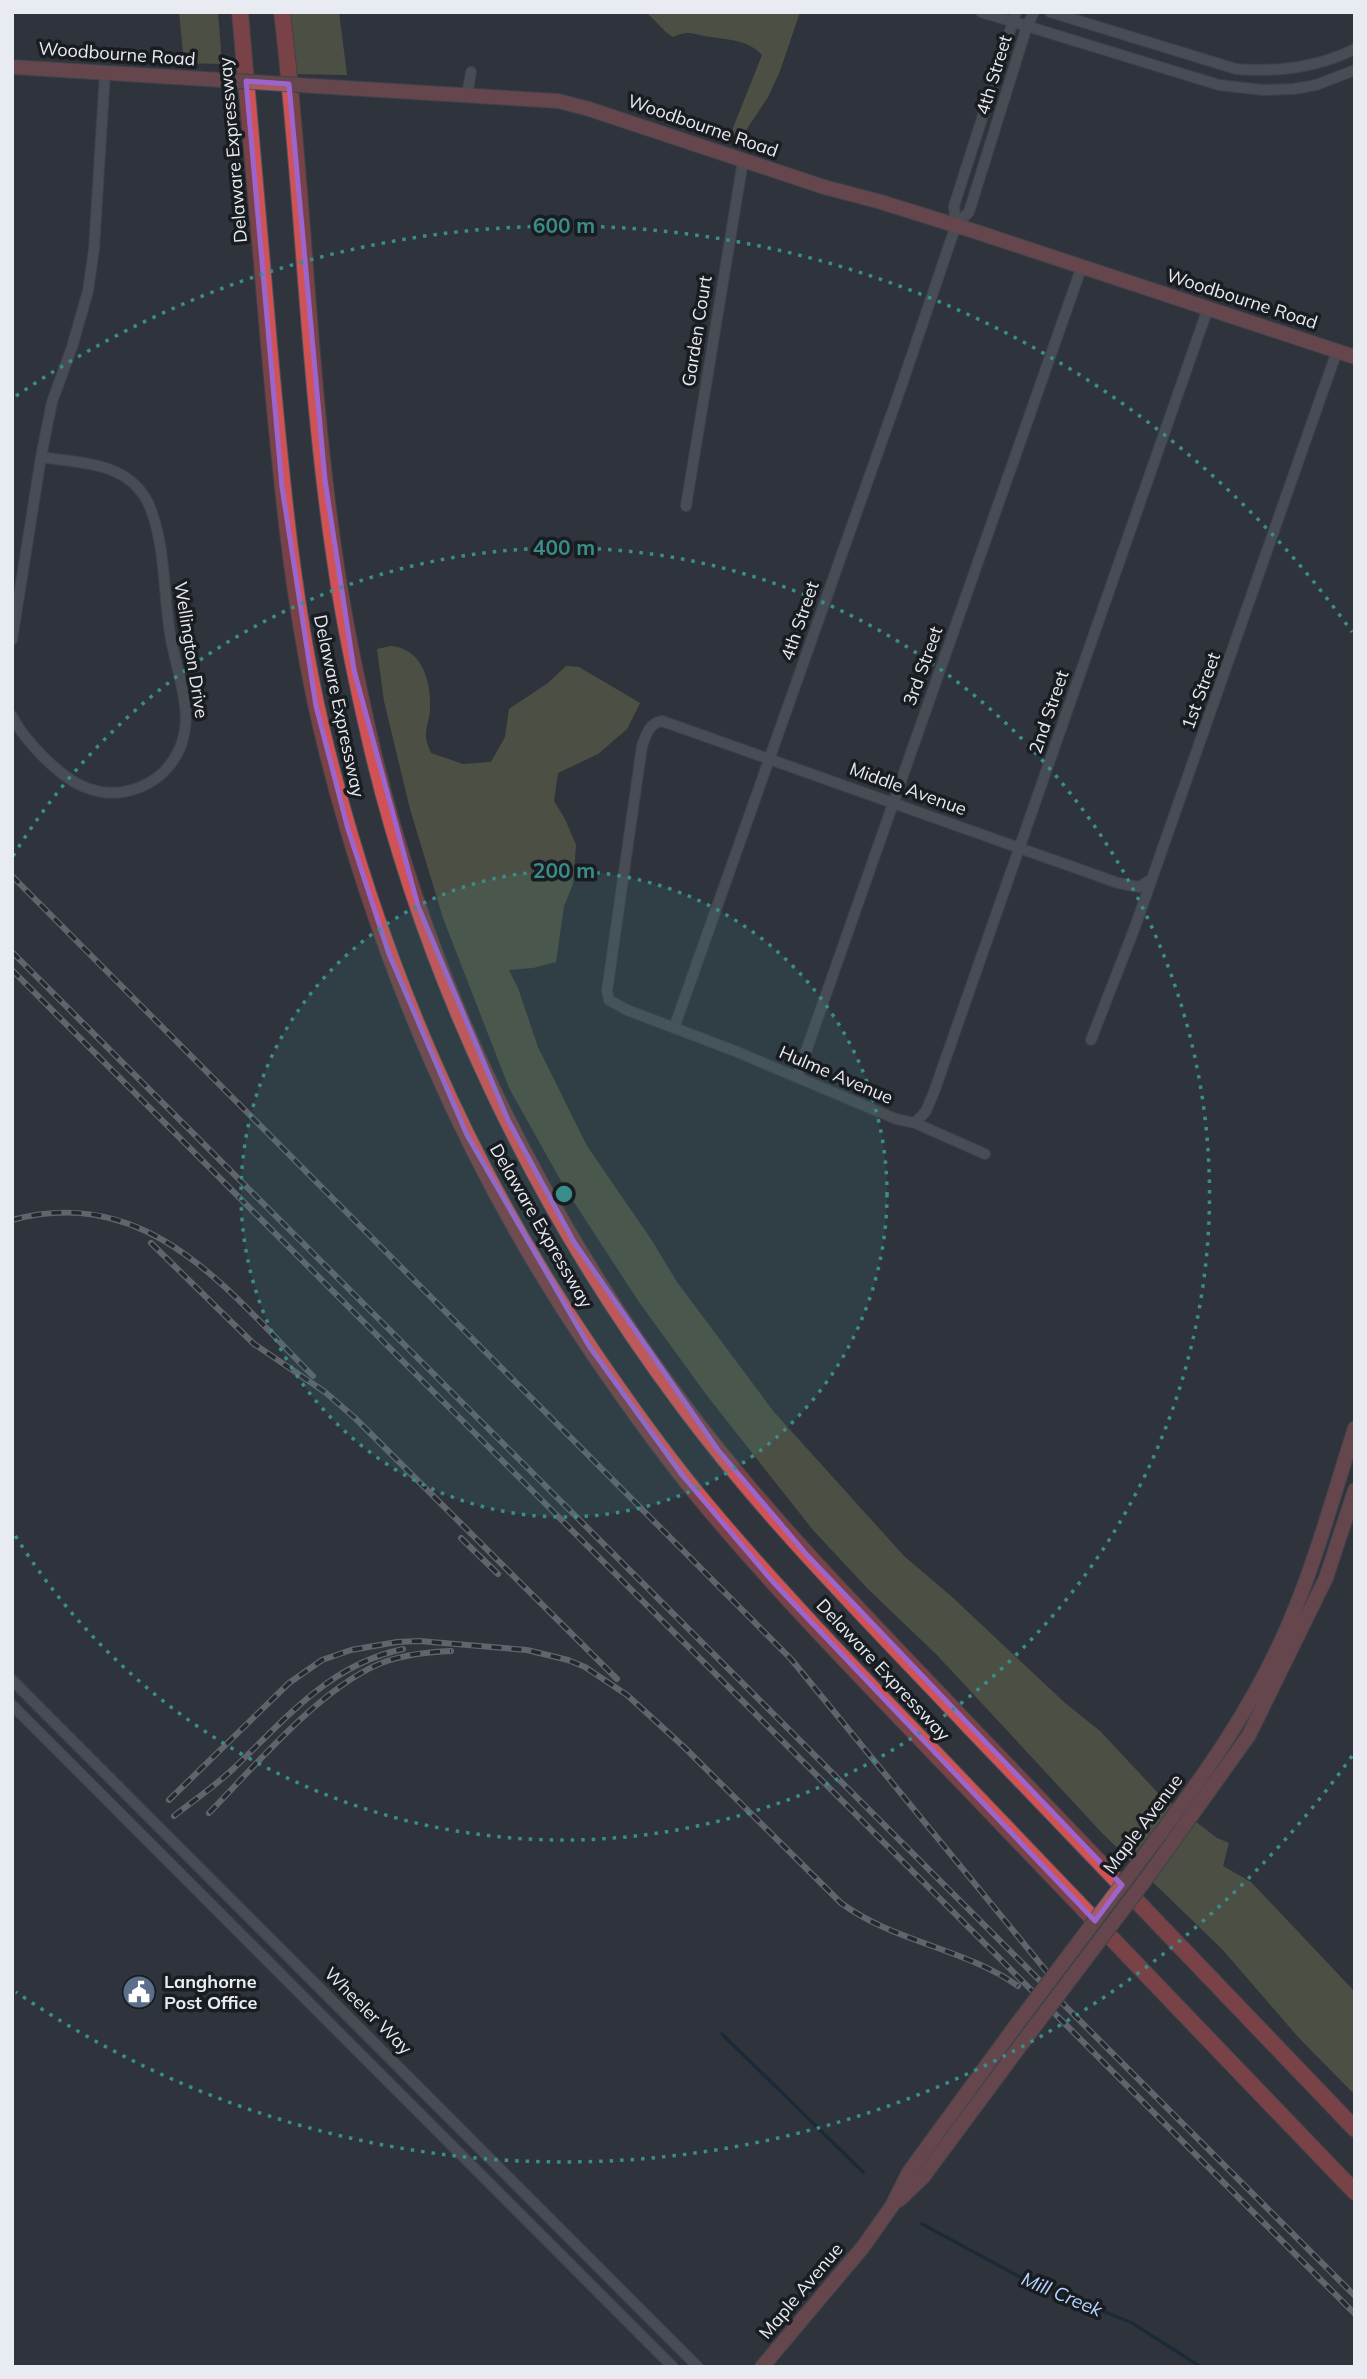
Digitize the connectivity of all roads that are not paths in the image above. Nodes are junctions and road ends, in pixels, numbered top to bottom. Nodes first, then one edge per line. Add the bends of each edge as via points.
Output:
1 (240, 12) edge
2 (282, 12) edge
3 (981, 12) edge
4 (1034, 12) edge
5 (1050, 12) edge
6 (1014, 17) edge
7 (1027, 26) junction
8 (1355, 49) edge
9 (12, 67) edge
10 (1355, 70) edge
11 (471, 72) dead end
12 (105, 73) junction
13 (467, 95) junction
14 (743, 161) junction
15 (956, 225) junction
16 (1082, 267) junction
17 (1208, 308) junction
18 (1337, 351) junction
19 (1355, 357) edge
20 (41, 457) junction
21 (686, 506) dead end
22 (12, 640) edge
23 (12, 716) edge
24 (654, 724) joint
25 (770, 758) junction
26 (893, 802) junction
27 (1019, 847) junction
28 (1150, 880) junction
29 (674, 1028) junction
30 (1091, 1040) dead end
31 (797, 1077) junction
32 (915, 1122) junction
33 (985, 1154) dead end
34 (1355, 1428) edge
35 (1355, 1490) edge
36 (12, 1680) edge
37 (12, 1705) edge
38 (1355, 2129) edge
39 (1355, 2192) edge
40 (892, 2206) junction
41 (673, 2367) edge
42 (698, 2367) edge
43 (762, 2367) edge

1 - 39 highway, Delaware Expressway via 282,487 316,706 348,829 385,941 467,1135 530,1252 589,1346 706,1504 773,1583
2 - 38 highway, Delaware Expressway via 325,480 354,670 391,822 418,906 464,1023 526,1155 574,1242 650,1359 762,1504
3 - 6 street
4 - 7 street, 4th Street
5 - 8 street via 1236,69 1300,68
6 - 7 street
6 - 15 street, 4th Street via 954,206
7 - 10 street via 1219,85 1294,89
7 - 15 street, 4th Street via 969,212
9 - 12 main road, Woodbourne Road
11 - 13 street
12 - 13 main road, Woodbourne Road, bridge
12 - 20 street via 88,291 52,401
13 - 14 main road, Woodbourne Road via 568,104
14 - 15 main road, Woodbourne Road
14 - 21 street, Garden Court
15 - 16 main road, Woodbourne Road
15 - 25 street, 4th Street
16 - 17 main road, Woodbourne Road
16 - 26 street, 3rd Street
17 - 18 main road, Woodbourne Road
17 - 27 street, 2nd Street
18 - 19 main road, Woodbourne Road
18 - 28 street, 1st Street
20 - 22 street
20 - 23 street, Wellington Drive via 114,471 132,482 147,501 155,522 186,730 161,775 128,791 107,793 67,777 23,734
24 - 25 street, Middle Avenue via 662,721
24 - 29 street, Hulme Avenue via 642,746 607,991 611,1002
25 - 26 street, Middle Avenue
25 - 29 street, 4th Street
26 - 27 street, Middle Avenue
26 - 31 street, 3rd Street
27 - 28 street, Middle Avenue via 1118,883 1139,887
27 - 32 street, 2nd Street via 934,1093 922,1118
28 - 30 street, 1st Street
29 - 31 street, Hulme Avenue
31 - 32 street, Hulme Avenue via 896,1119
32 - 33 street, Hulme Avenue
34 - 40 main road, Maple Avenue, bridge via 1293,1615 1221,1752 909,2172
35 - 40 main road, Maple Avenue, bridge via 1326,1578 1249,1735 923,2177
36 - 42 street, Wheeler Way
37 - 41 street, Wheeler Way
40 - 43 main road, Maple Avenue via 838,2279

